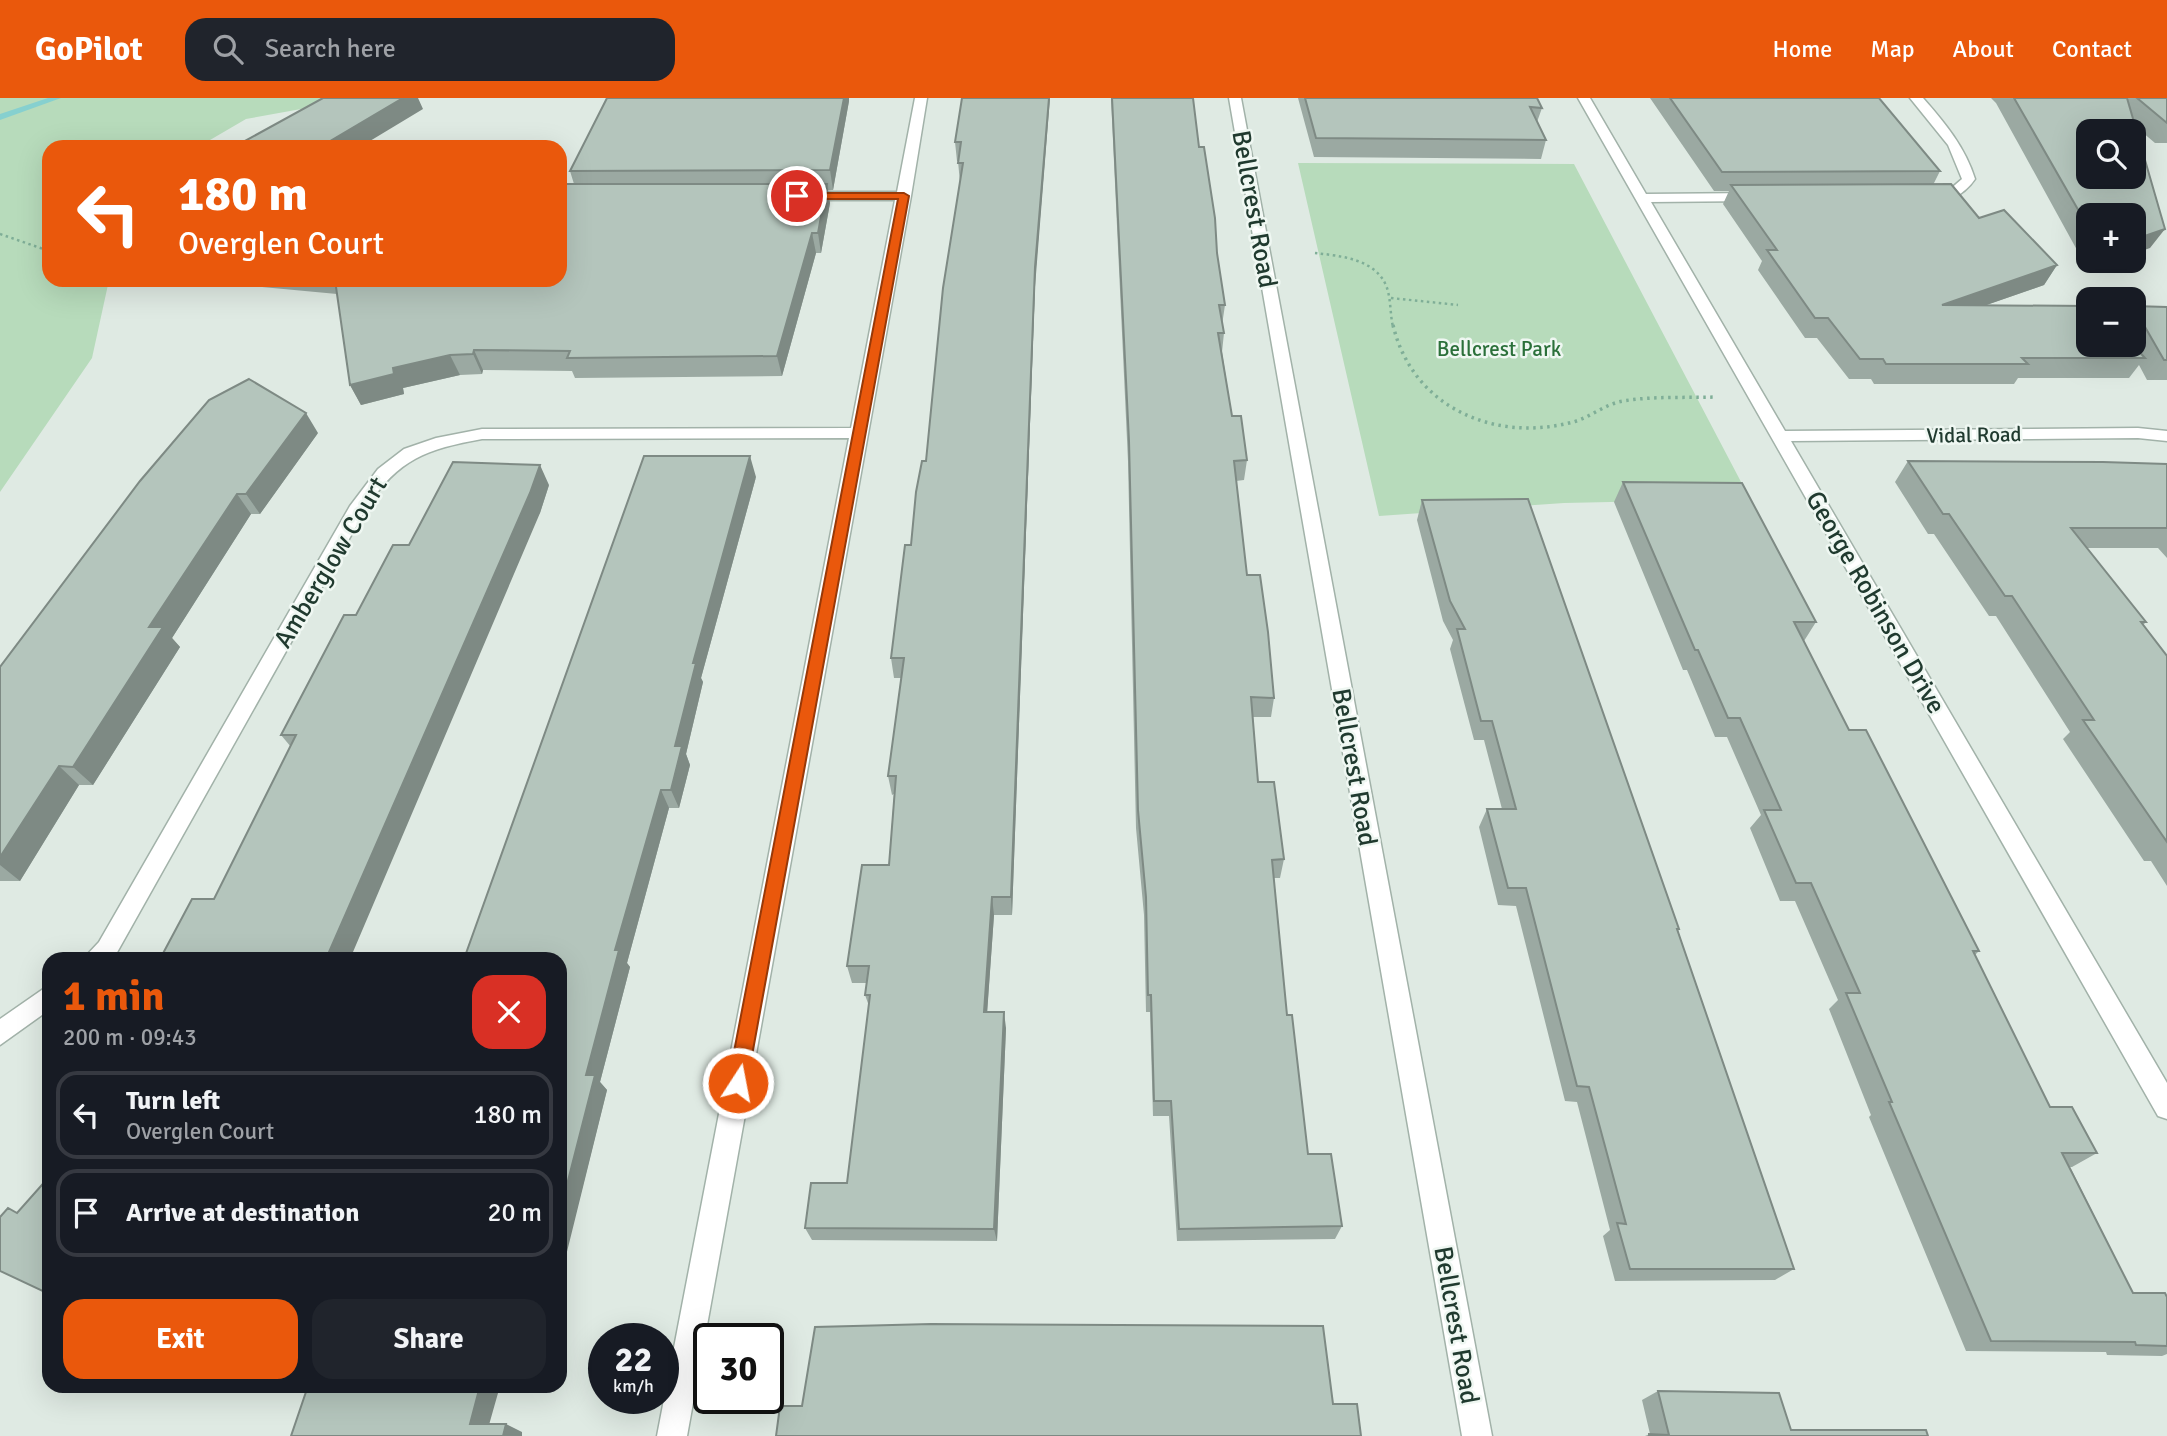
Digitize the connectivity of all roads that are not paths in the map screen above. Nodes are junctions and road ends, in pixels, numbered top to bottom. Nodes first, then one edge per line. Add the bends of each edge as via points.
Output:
1 (921, 98) edge
2 (1236, 98) edge
3 (1584, 98) edge
4 (1916, 98) edge
5 (781, 196) edge
6 (904, 196) junction
7 (1765, 197) edge
8 (1917, 197) edge
9 (1640, 198) junction
10 (859, 433) junction
11 (1780, 436) junction
12 (2167, 436) edge
13 (103, 952) edge
14 (42, 1001) edge
15 (0, 1034) edge
16 (2167, 1107) edge
17 (672, 1436) edge
18 (1477, 1436) edge

1 - 6 street
2 - 18 street, Bellcrest Road
3 - 9 street, George Robinson Drive
4 - 8 street via 1946,130 1965,162 1969,179 1948,197
5 - 6 street
6 - 10 street
7 - 9 street
9 - 11 street, George Robinson Drive
10 - 13 street, Amberglow Court via 482,434 446,440 391,464 359,506
10 - 17 street
11 - 12 street, Vidal Road
11 - 16 street, George Robinson Drive
14 - 15 street

